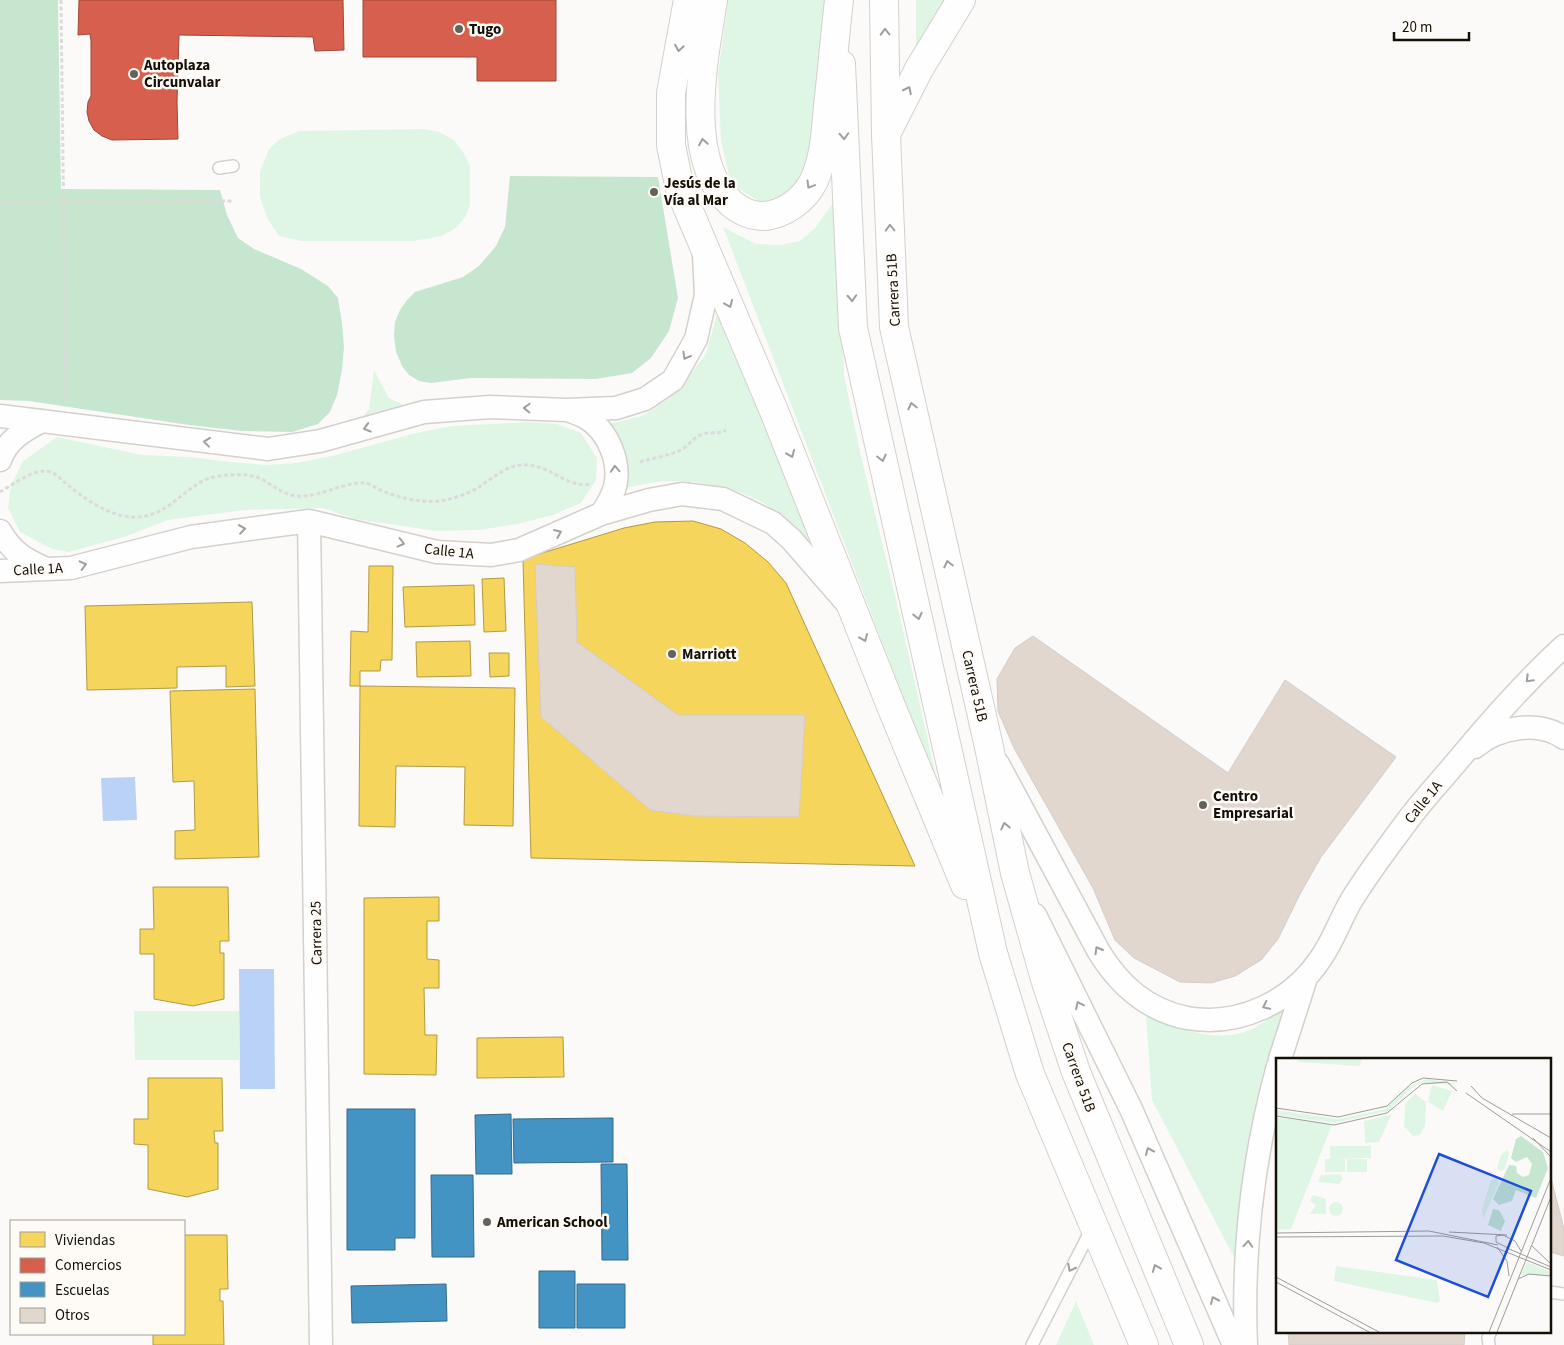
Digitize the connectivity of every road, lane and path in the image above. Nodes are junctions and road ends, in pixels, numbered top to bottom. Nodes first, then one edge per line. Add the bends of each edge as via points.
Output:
1 (61, 0) edge
2 (688, 0) edge
3 (713, 0) edge
4 (839, 0) edge
5 (884, 0) edge
6 (961, 0) edge
7 (886, 134) junction
8 (234, 166) dead end
9 (219, 168) dead end
10 (64, 202) junction
11 (234, 202) dead end
12 (0, 203) edge
13 (703, 242) junction
14 (567, 410) junction
15 (0, 416) edge
16 (42, 421) junction
17 (67, 424) junction
18 (726, 430) dead end
19 (0, 460) edge
20 (616, 470) junction
21 (0, 492) edge
22 (601, 514) junction
23 (310, 521) junction
24 (0, 531) edge
25 (46, 569) junction
26 (0, 571) edge
27 (853, 610) junction
28 (1564, 646) edge
29 (1564, 738) edge
30 (989, 747) junction
31 (1452, 767) junction
32 (1015, 873) junction
33 (993, 953) junction
34 (1306, 978) junction
35 (1280, 1058) edge
36 (1276, 1074) edge
37 (1094, 1225) junction
38 (1491, 1332) edge
39 (321, 1345) edge
40 (1032, 1345) edge
41 (1144, 1345) edge
42 (1189, 1345) edge
43 (1234, 1345) edge
44 (1246, 1345) edge
45 (1488, 1345) edge

1 - 10 path
2 -> 13 main road via 671,93 671,145 680,190
4 -> 3 main road via 826,126 817,174 811,187 792,206 767,216 745,212 726,198 706,158 701,92
4 -> 33 main road via 853,328
7 -> 5 main road, Carrera 51B
7 -> 6 main road via 919,69
30 -> 7 main road, Carrera 51B via 894,327
8 - 9 lane
10 - 11 path
10 - 12 path
10 - 17 path
13 -> 14 street via 706,295 696,339 673,380 645,398 616,408
13 -> 27 main road
14 -> 17 street via 490,407 424,412 320,442 268,449
20 -> 14 street via 613,449 602,432 586,418
15 - 16 street
16 - 17 street
16 - 19 street via 22,431 4,450
18 - 20 path via 717,434 704,433 684,449
20 - 21 path via 602,482 583,486 529,464 515,466 501,471 468,493 445,500 424,501 383,491 367,483 310,495 293,495 264,480 233,474 201,482 169,506 154,514 137,517 102,508 55,474 44,471
20 - 22 street via 610,501
23 -> 22 street, Calle 1A via 437,552 491,555 519,550
22 - 27 street, Calle 1A via 682,494 723,499 773,523 791,538
25 -> 23 street, Calle 1A via 71,568 191,537
23 - 39 street, Carrera 25
24 - 25 street via 6,542 23,558
25 - 26 street, Calle 1A
27 -> 33 main road
28 -> 31 street, Calle 1A via 1526,681
29 - 31 street via 1536,728 1510,730 1480,743
32 -> 30 main road, Carrera 51B
34 -> 30 street via 1259,1010 1216,1020 1180,1016 1137,996 1116,977 1099,952
31 - 34 street, Calle 1A via 1408,819 1369,873 1322,957
42 -> 32 main road, Carrera 51B via 1076,1072
43 -> 32 street via 1131,1109
33 - 37 main road via 1030,1074
34 - 35 street
44 -> 36 street via 1246,1265 1253,1192
37 -> 40 lane
37 - 41 main road
38 - 45 lane

